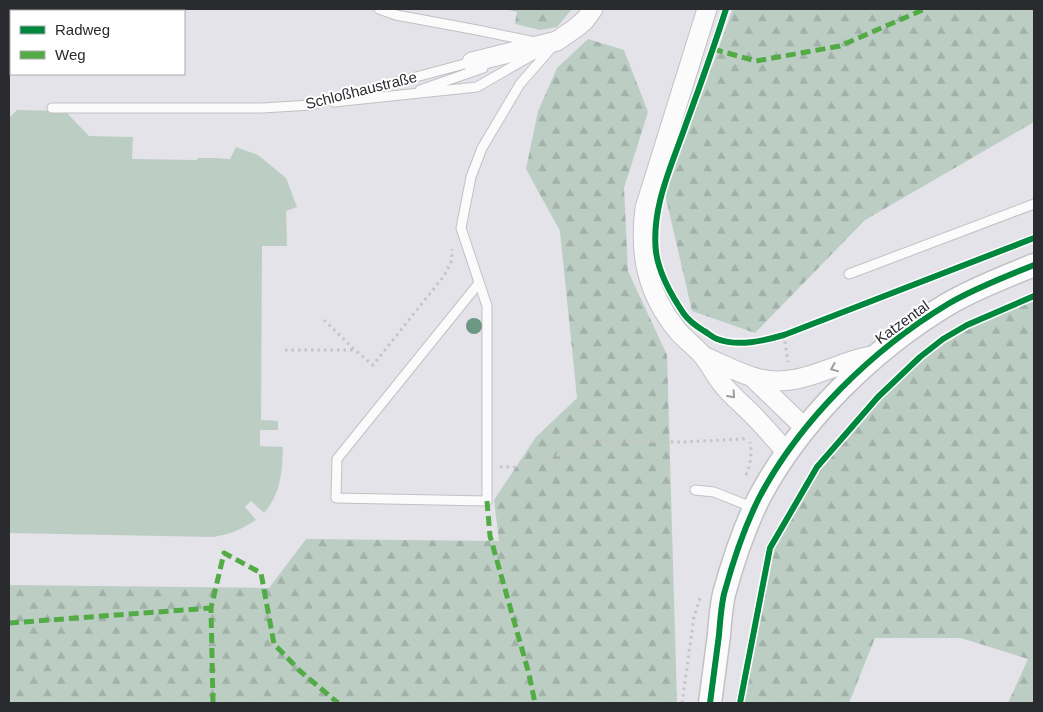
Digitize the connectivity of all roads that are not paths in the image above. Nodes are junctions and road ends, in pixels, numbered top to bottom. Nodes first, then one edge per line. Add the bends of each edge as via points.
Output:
1 (379, 9) edge
2 (593, 9) edge
3 (707, 9) edge
4 (551, 42) junction
5 (528, 57) junction
6 (472, 62) joint
7 (406, 96) junction
8 (314, 104) junction
9 (52, 108) dead end
10 (1034, 204) edge
11 (1034, 265) edge
12 (849, 274) dead end
13 (479, 283) junction
14 (880, 354) junction
15 (703, 356) junction
16 (754, 378) junction
17 (805, 428) junction
18 (787, 453) junction
19 (695, 490) dead end
20 (755, 508) junction
21 (710, 703) edge

1 - 4 lane
2 - 4 street, Schloßhaustraße via 585,20
3 - 15 street, Katzental via 649,191 642,241 651,286 677,330
4 - 5 lane
4 - 6 street, Schloßhaustraße
4 - 13 lane via 520,84 482,148 471,177 461,228
5 - 7 lane via 474,70
5 - 7 lane via 477,88
6 - 8 lane, Schloßhaustraße
7 - 8 lane
8 - 9 lane, Schloßhaustraße via 262,108
10 - 12 lane
11 - 14 street, Katzental via 948,304
13 - 13 lane via 487,306 487,501 336,498 338,459
14 -> 16 street, Katzental via 791,381
14 - 17 street, Katzental via 852,378
15 - 16 street, Katzental
15 -> 18 street, Katzental via 723,385
16 - 17 street, Katzental
17 - 18 street, Katzental
18 - 20 street
19 - 20 lane via 714,492
20 - 21 street via 723,596

